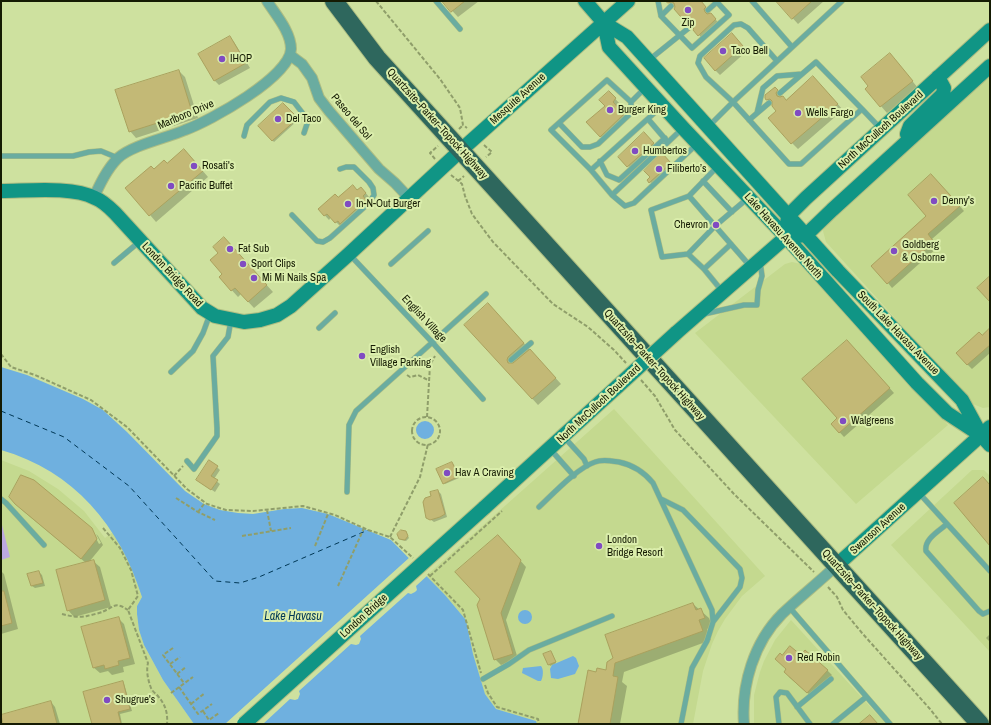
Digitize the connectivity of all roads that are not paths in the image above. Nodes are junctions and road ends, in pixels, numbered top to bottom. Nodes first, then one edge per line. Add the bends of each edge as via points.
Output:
1 (267, 1) edge
2 (334, 1) edge
3 (436, 1) edge
4 (585, 1) edge
5 (628, 1) edge
6 (658, 1) edge
7 (716, 1) edge
8 (752, 1) edge
9 (842, 1) edge
10 (671, 6) dead end
11 (708, 10) dead end
12 (661, 16) junction
13 (604, 23) junction
14 (690, 27) dead end
15 (460, 29) dead end
16 (990, 30) edge
17 (680, 36) junction
18 (792, 47) junction
19 (290, 55) junction
20 (648, 61) junction
21 (777, 61) junction
22 (990, 66) edge
23 (803, 74) junction
24 (938, 77) junction
25 (646, 87) junction
26 (780, 93) dead end
27 (631, 102) junction
28 (733, 102) junction
29 (769, 103) dead end
30 (663, 106) junction
31 (862, 109) junction
32 (757, 113) junction
33 (648, 119) junction
34 (749, 120) junction
35 (558, 123) junction
36 (707, 127) junction
37 (683, 128) junction
38 (882, 129) junction
39 (304, 133) dead end
40 (244, 136) dead end
41 (667, 140) junction
42 (698, 144) junction
43 (903, 145) junction
44 (460, 151) junction
45 (1, 156) edge
46 (118, 158) junction
47 (600, 161) junction
48 (718, 166) junction
49 (340, 169) dead end
50 (591, 170) junction
51 (703, 181) junction
52 (1, 191) edge
53 (612, 195) junction
54 (689, 196) junction
55 (94, 197) junction
56 (749, 198) junction
57 (410, 199) junction
58 (732, 212) junction
59 (292, 215) dead end
60 (788, 216) junction
61 (715, 226) junction
62 (428, 231) dead end
63 (802, 231) junction
64 (786, 237) junction
65 (141, 241) junction
66 (731, 244) junction
67 (350, 254) junction
68 (688, 254) junction
69 (114, 263) dead end
70 (391, 264) dead end
71 (756, 264) junction
72 (704, 269) junction
73 (723, 292) junction
74 (486, 294) dead end
75 (211, 313) junction
76 (335, 313) dead end
77 (696, 316) junction
78 (231, 320) junction
79 (319, 328) dead end
80 (432, 342) junction
81 (530, 343) dead end
82 (511, 360) dead end
83 (171, 372) dead end
84 (482, 399) dead end
85 (987, 435) edge
86 (564, 436) junction
87 (550, 449) junction
88 (187, 461) road end
89 (587, 466) junction
90 (574, 476) junction
91 (347, 492) dead end
92 (918, 492) junction
93 (1, 499) edge
94 (661, 499) junction
95 (539, 507) dead end
96 (484, 508) joint
97 (947, 524) junction
98 (44, 545) dead end
99 (837, 566) junction
100 (990, 571) edge
101 (790, 608) junction
102 (990, 611) edge
103 (612, 616) dead end
104 (713, 622) junction
105 (482, 679) road end
106 (830, 679) dead end
107 (866, 696) junction
108 (798, 707) junction
109 (244, 724) edge
110 (680, 724) edge
111 (744, 724) edge
112 (779, 724) edge
113 (810, 724) edge
114 (833, 724) edge
115 (890, 724) edge
116 (980, 724) edge

1 - 19 street via 288,34
2 - 44 highway, Quartzsite–Parker–Topock Highway via 377,58
3 - 15 lane
4 - 13 main road, Lake Havasu Avenue North
5 - 13 main road, Mesquite Avenue
6 - 12 lane
7 - 11 lane
7 - 17 lane via 729,15 692,48
8 - 18 lane
9 - 18 lane
10 - 12 lane
12 - 17 lane
13 - 20 main road, Lake Havasu Avenue North via 627,37
13 - 25 main road, Lake Havasu Avenue North via 609,47
13 - 44 main road, Mesquite Avenue
14 - 17 lane
16 - 24 main road, North McCulloch Boulevard
17 - 20 lane
18 - 21 lane
19 - 46 street, Marlboro Drive via 282,69 225,111 190,128 140,146
19 - 57 street, Paseo del Sol via 302,64 312,78 320,98 330,111 379,169
20 - 36 main road, Lake Havasu Avenue North
21 - 28 lane
21 - 28 lane via 748,28 741,24 734,25 700,56 698,63 706,77
22 - 43 main road
23 - 26 lane
23 - 31 lane via 816,62
23 - 32 lane via 777,76 763,88
24 - 38 main road, North McCulloch Boulevard
24 - 43 main road via 944,88 943,94 910,126
25 - 27 lane
25 - 30 main road, Lake Havasu Avenue North
27 - 35 lane via 607,80
27 - 35 lane via 632,113 598,144 590,147 582,147
28 - 34 lane
28 - 36 lane
29 - 32 lane
30 - 33 lane
30 - 37 main road, Lake Havasu Avenue North
31 - 34 lane via 801,164 789,164
31 - 38 lane
32 - 34 lane
33 - 41 lane
33 - 47 lane
35 - 50 lane via 550,130
36 - 60 main road, Lake Havasu Avenue North
37 - 41 lane
37 - 42 main road, Lake Havasu Avenue North
38 - 60 main road, North McCulloch Boulevard
39 - 40 lane via 307,124 304,115 294,102 281,98 270,102 251,120
41 - 47 lane via 620,180 607,175
41 - 53 lane
42 - 48 main road, Lake Havasu Avenue North
42 - 53 lane via 634,203 625,206
43 - 63 main road
44 - 57 main road, Mesquite Avenue
44 - 99 highway, Quartzsite–Parker–Topock Highway
45 - 46 lane via 73,156 101,151
46 - 55 street, Marlboro Drive via 103,178
47 - 50 lane
48 - 51 lane
48 - 56 main road, Lake Havasu Avenue North
49 - 59 lane via 354,167 369,182 374,195 369,203 323,242 317,241
50 - 53 lane
51 - 54 lane
51 - 58 lane
52 - 55 main road, London Bridge Road via 78,192
54 - 61 lane
54 - 68 lane via 652,210 662,257
55 - 65 main road, London Bridge Road via 115,212
56 - 58 lane
56 - 64 main road, Lake Havasu Avenue North
57 - 67 main road, London Bridge Road
58 - 61 lane
60 - 63 main road, Lake Havasu Avenue North
60 - 64 main road
61 - 66 lane
61 - 68 lane
62 - 70 lane
63 - 64 main road
63 - 85 main road, South Lake Havasu Avenue via 962,400
64 - 71 main road, North McCulloch Boulevard
64 - 85 main road, Lake Havasu Avenue North via 947,413
65 - 69 lane
65 - 75 main road, London Bridge Road via 202,308
66 - 71 lane
66 - 72 lane
67 - 78 main road, London Bridge Road via 291,306 277,315 244,322
67 - 80 lane, English Village
68 - 72 lane
71 - 73 main road, North McCulloch Boulevard
71 - 77 lane via 762,276 757,305 744,305
72 - 73 lane
73 - 77 main road, North McCulloch Boulevard
74 - 80 lane
75 - 78 main road, London Bridge Road
75 - 83 lane via 193,351
76 - 79 lane
77 - 86 main road, North McCulloch Boulevard, bridge
78 - 88 lane via 228,337 213,356 217,436 194,469
80 - 84 lane, English Village
80 - 91 lane via 356,411 349,425
81 - 82 lane
85 - 92 main road, Swanson Avenue
86 - 87 main road, North McCulloch Boulevard
86 - 89 lane via 584,458
87 - 90 lane
87 - 96 main road, North McCulloch Boulevard
89 - 90 lane
89 - 94 lane via 607,460 635,467 650,480
90 - 95 lane
92 - 97 lane
92 - 99 main road, Swanson Avenue
93 - 98 lane
94 - 104 lane via 712,610
94 - 104 lane via 683,510 740,568 740,587
96 - 109 main road, London Bridge, bridge
97 - 100 lane
97 - 102 lane via 928,540 925,545 926,551 979,611 983,614
99 - 101 street, Swanson Avenue
99 - 116 highway, Quartzsite–Parker–Topock Highway
101 - 107 lane
101 - 111 street, Swanson Avenue via 781,615 754,657 744,694
103 - 105 lane via 529,650
104 - 110 lane via 707,642 692,668
106 - 108 lane
107 - 114 lane
107 - 115 lane
108 - 112 lane via 788,693 780,692 776,696
108 - 113 lane

